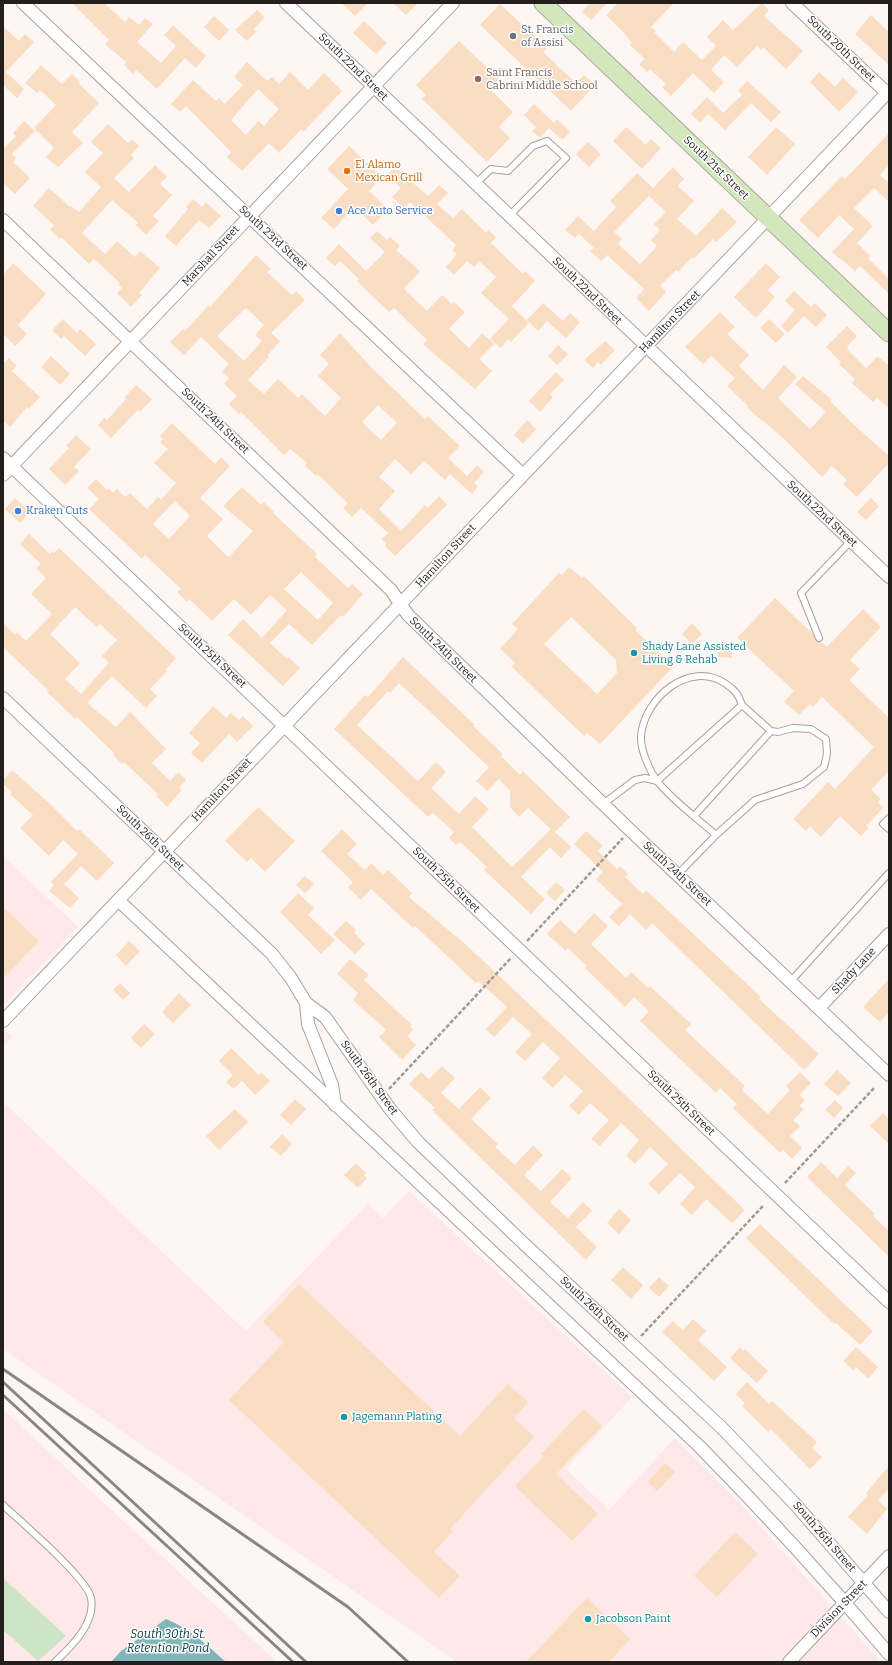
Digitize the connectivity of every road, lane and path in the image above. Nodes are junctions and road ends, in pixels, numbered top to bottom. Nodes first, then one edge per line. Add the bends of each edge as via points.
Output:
1 (23, 3) edge
2 (286, 3) edge
3 (452, 3) edge
4 (543, 3) edge
5 (792, 3) edge
6 (373, 86) junction
7 (888, 93) edge
8 (475, 184) junction
9 (250, 216) junction
10 (509, 216) junction
11 (768, 218) junction
12 (3, 220) edge
13 (889, 333) edge
14 (131, 341) junction
15 (645, 347) junction
16 (7, 462) edge
17 (522, 474) junction
18 (3, 475) edge
19 (851, 541) junction
20 (889, 577) edge
21 (401, 603) junction
22 (819, 638) dead end
23 (3, 698) edge
24 (742, 705) junction
25 (284, 725) junction
26 (771, 731) junction
27 (657, 781) junction
28 (602, 804) junction
29 (694, 816) junction
30 (889, 818) edge
31 (889, 830) edge
32 (630, 831) junction
33 (716, 835) junction
34 (164, 852) junction
35 (889, 873) edge
36 (677, 875) junction
37 (118, 900) junction
38 (889, 934) edge
39 (519, 950) junction
40 (790, 982) junction
41 (306, 1003) junction
42 (819, 1008) junction
43 (3, 1021) edge
44 (889, 1076) edge
45 (875, 1087) dead end
46 (381, 1097) junction
47 (335, 1105) junction
48 (785, 1183) dead end
49 (763, 1206) dead end
50 (889, 1302) edge
51 (641, 1336) dead end
52 (3, 1505) edge
53 (889, 1556) edge
54 (864, 1583) junction
55 (845, 1602) junction
56 (889, 1612) edge
57 (889, 1654) edge
58 (55, 1662) edge
59 (789, 1662) edge

1 - 9 street, South 23rd Street
2 - 6 street, South 22nd Street
3 - 6 street, Marshall Street
4 - 11 street, South 21st Street
5 - 7 street, South 20th Street
6 - 8 street, South 22nd Street
6 - 9 street, Marshall Street
7 - 11 street, Hamilton Street
8 - 10 street, South 22nd Street
8 - 10 lane via 491,169 508,171 533,146 547,141 566,158
9 - 14 street, Marshall Street
9 - 17 street, South 23rd Street
10 - 15 street, South 22nd Street
11 - 13 street, South 21st Street
11 - 15 street, Hamilton Street
12 - 14 street, South 24th Street
14 - 16 street, Marshall Street
14 - 21 street, South 24th Street via 391,590
15 - 17 street, Hamilton Street
15 - 19 street, South 22nd Street
16 - 18 street, Marshall Street
16 - 25 street, South 25th Street
17 - 21 street, Hamilton Street
19 - 20 street, South 22nd Street
19 - 22 lane via 801,592
21 - 25 street, Hamilton Street
21 - 28 street, South 24th Street via 408,615
23 - 34 street, South 26th Street
24 - 26 lane
24 - 27 lane
24 - 27 lane via 736,691 707,676 686,678 667,690 649,711 641,735 643,752
25 - 34 street, Hamilton Street
25 - 39 street, South 25th Street
26 - 29 lane
26 - 33 lane via 811,729 826,739 827,754 824,767 802,784 755,800
27 - 28 lane via 645,778 635,780
27 - 29 lane
28 - 32 street, South 24th Street
29 - 33 lane
30 - 31 lane via 883,824
32 - 36 street, South 24th Street
32 - 39 path
33 - 36 lane
34 - 37 street, Hamilton Street
34 - 41 street, South 26th Street via 272,954
35 - 40 lane
36 - 40 street, South 24th Street
37 - 43 street, Hamilton Street
37 - 47 street
38 - 42 street, Shady Lane
39 - 46 path
39 - 50 street, South 25th Street
40 - 42 street, South 24th Street
41 - 46 street, South 26th Street via 325,1017
41 - 47 street, South 26th Street via 308,1024 332,1084
42 - 44 street, South 24th Street
45 - 48 path
46 - 54 street, South 26th Street via 418,1142 722,1428 795,1504
47 - 55 street via 699,1446
49 - 51 path
52 - 58 lane via 80,1579 91,1598 90,1617 74,1645
53 - 54 street, Division Street
54 - 55 street, Division Street
54 - 56 street, South 26th Street
55 - 57 street
55 - 59 street, Division Street

